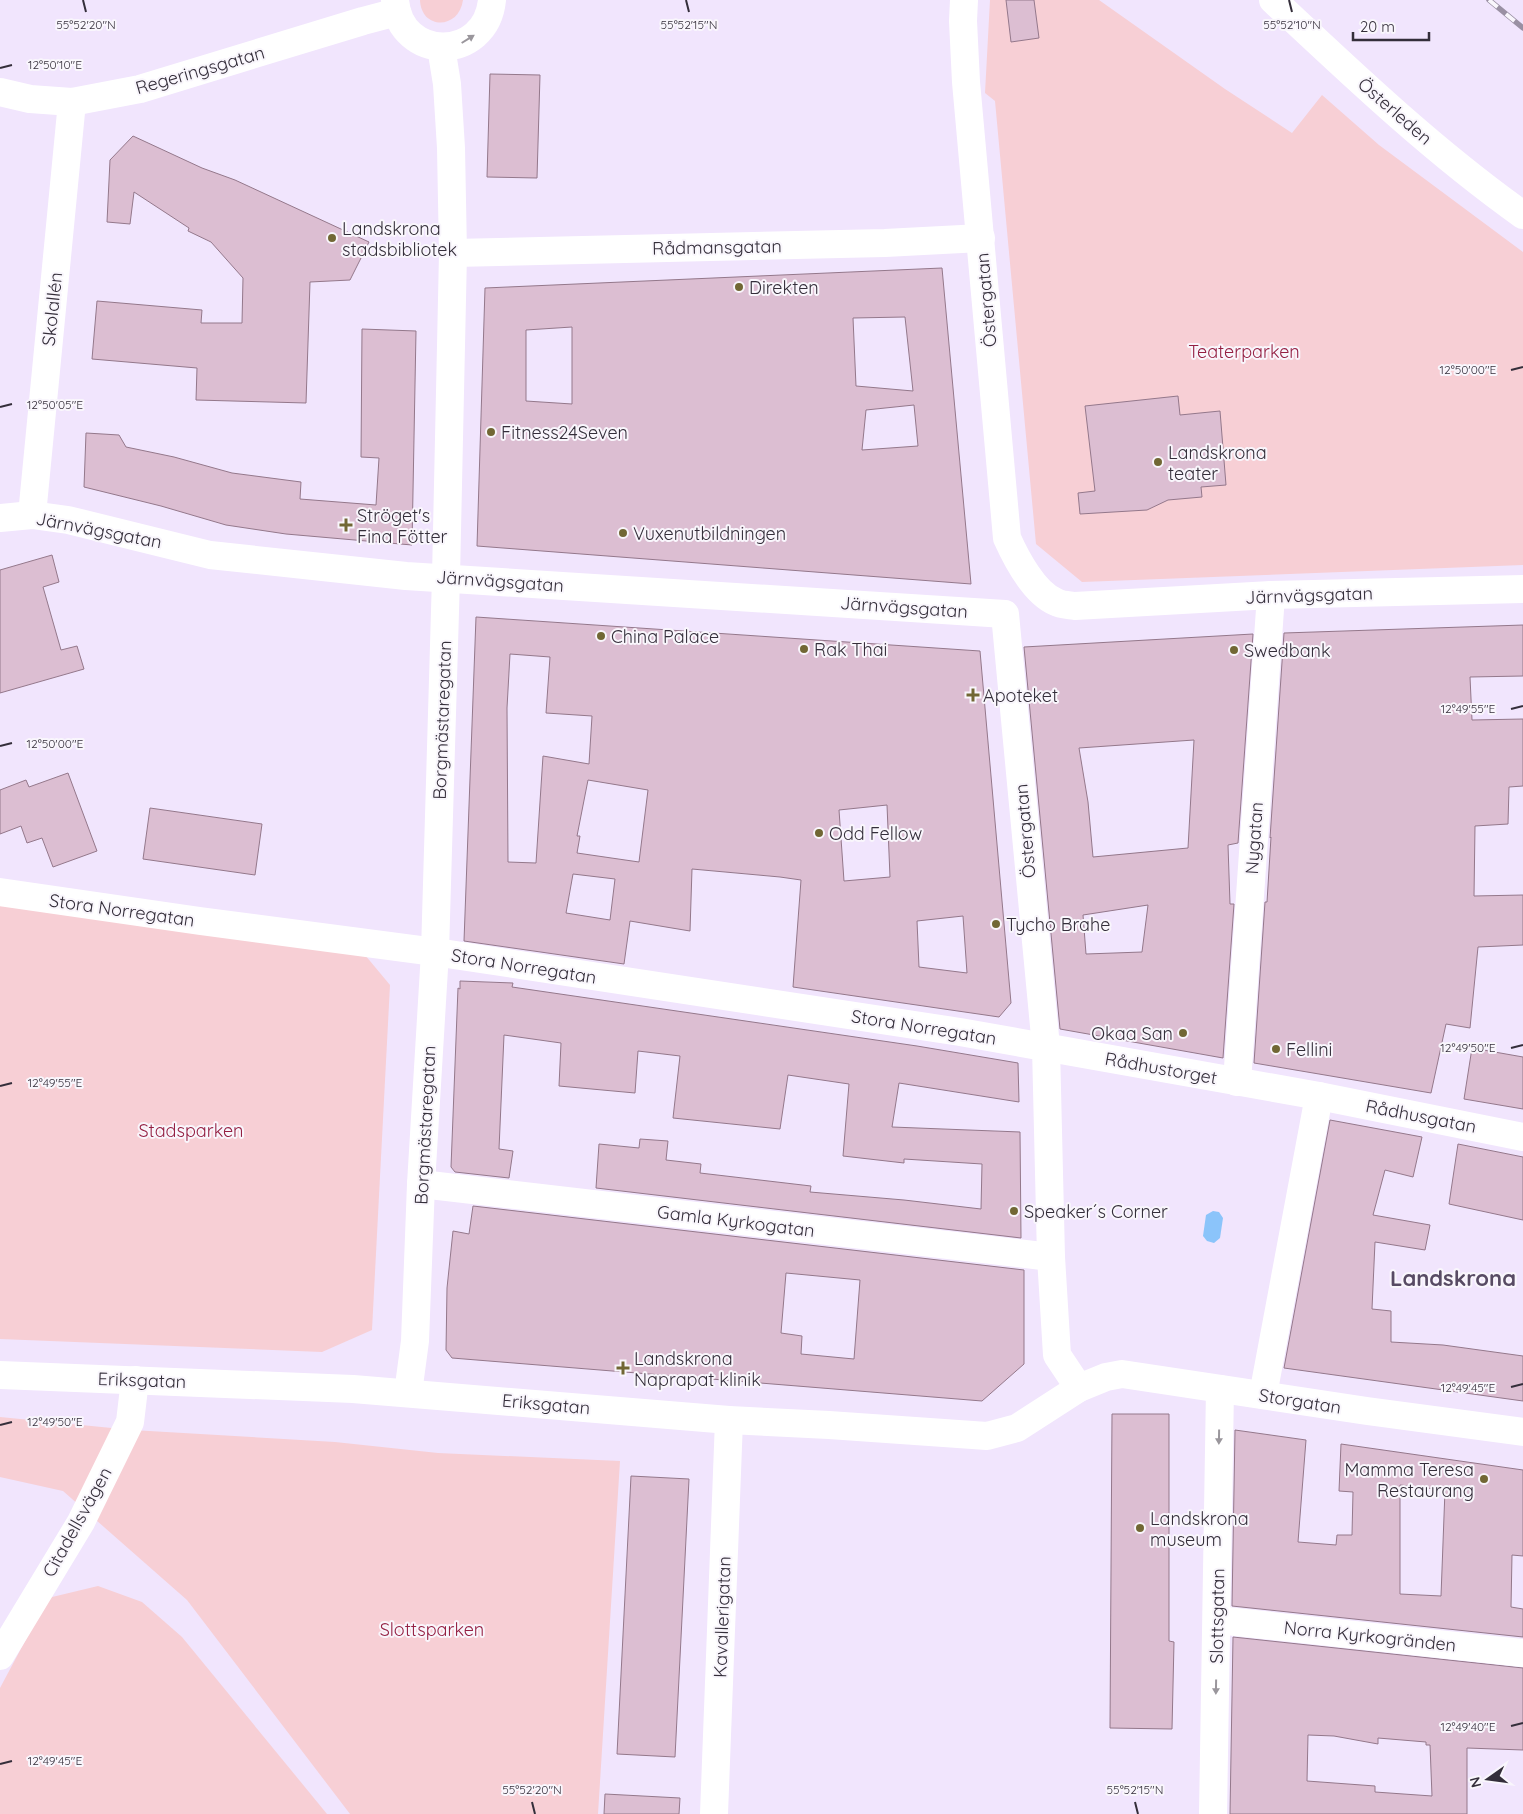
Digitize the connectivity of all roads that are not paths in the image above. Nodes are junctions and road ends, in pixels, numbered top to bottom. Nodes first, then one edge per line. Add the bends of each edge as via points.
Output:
1 (492, 0) edge
2 (964, 0) edge
3 (1273, 0) edge
4 (396, 6) edge
5 (441, 47) junction
6 (0, 92) edge
7 (72, 102) junction
8 (1523, 215) edge
9 (980, 238) junction
10 (453, 253) junction
11 (32, 515) junction
12 (0, 518) edge
13 (446, 577) junction
14 (1523, 589) edge
15 (1040, 590) joint
16 (1271, 595) junction
17 (1005, 614) joint
18 (0, 892) edge
19 (435, 952) junction
20 (1046, 1047) junction
21 (1237, 1082) junction
22 (1319, 1096) junction
23 (1523, 1136) edge
24 (422, 1184) junction
25 (1051, 1258) junction
26 (0, 1375) edge
27 (135, 1380) junction
28 (1079, 1388) junction
29 (1220, 1389) junction
30 (408, 1393) junction
31 (1263, 1395) junction
32 (729, 1420) junction
33 (1523, 1432) edge
34 (1217, 1620) junction
35 (1523, 1653) edge
36 (0, 1656) edge
37 (714, 1814) edge
38 (1214, 1814) edge

5 -> 1 street via 466,42 479,31 489,17
2 - 9 street, Östergatan via 966,82
3 - 8 street, Österleden via 1428,142
4 - 5 street via 403,26 413,36 426,44
4 - 7 street, Regeringsgatan via 362,21 140,89
5 - 10 street, Borgmästaregatan via 451,148
6 - 7 street, Regeringsgatan via 30,99
7 - 11 street, Skolallén
9 - 10 street, Rådmansgatan
9 - 15 street, Östergatan via 1007,538 1016,559
10 - 13 street, Borgmästaregatan
11 - 12 street, Järnvägsgatan
11 - 13 street, Järnvägsgatan via 68,520 210,555 406,576
13 - 17 street, Järnvägsgatan
13 - 19 street, Borgmästaregatan
14 - 16 street, Järnvägsgatan
15 - 16 street, Järnvägsgatan via 1055,602 1075,606
16 - 21 street, Nygatan
17 - 20 street, Östergatan
18 - 19 street, Stora Norregatan
19 - 20 street, Stora Norregatan
19 - 24 street, Borgmästaregatan
20 - 21 street, Rådhustorget
20 - 25 street
21 - 22 street, Rådhustorget
22 - 23 street, Rådhusgatan
22 - 31 street
24 - 25 street, Gamla Kyrkogatan
24 - 30 street, Borgmästaregatan via 414,1341
25 - 28 street via 1057,1355
26 - 27 street, Eriksgatan
27 - 30 street, Eriksgatan
27 - 36 street, Citadellsvägen via 130,1422 85,1514
28 - 29 street, Storgatan via 1122,1374
28 - 32 street, Eriksgatan via 1016,1428 987,1436
29 - 31 street, Storgatan
29 -> 34 street, Slottsgatan
30 - 32 street, Eriksgatan
31 - 33 street, Storgatan
32 - 37 street, Kavallerigatan
34 - 35 street, Norra Kyrkogränden
34 -> 38 street, Slottsgatan

